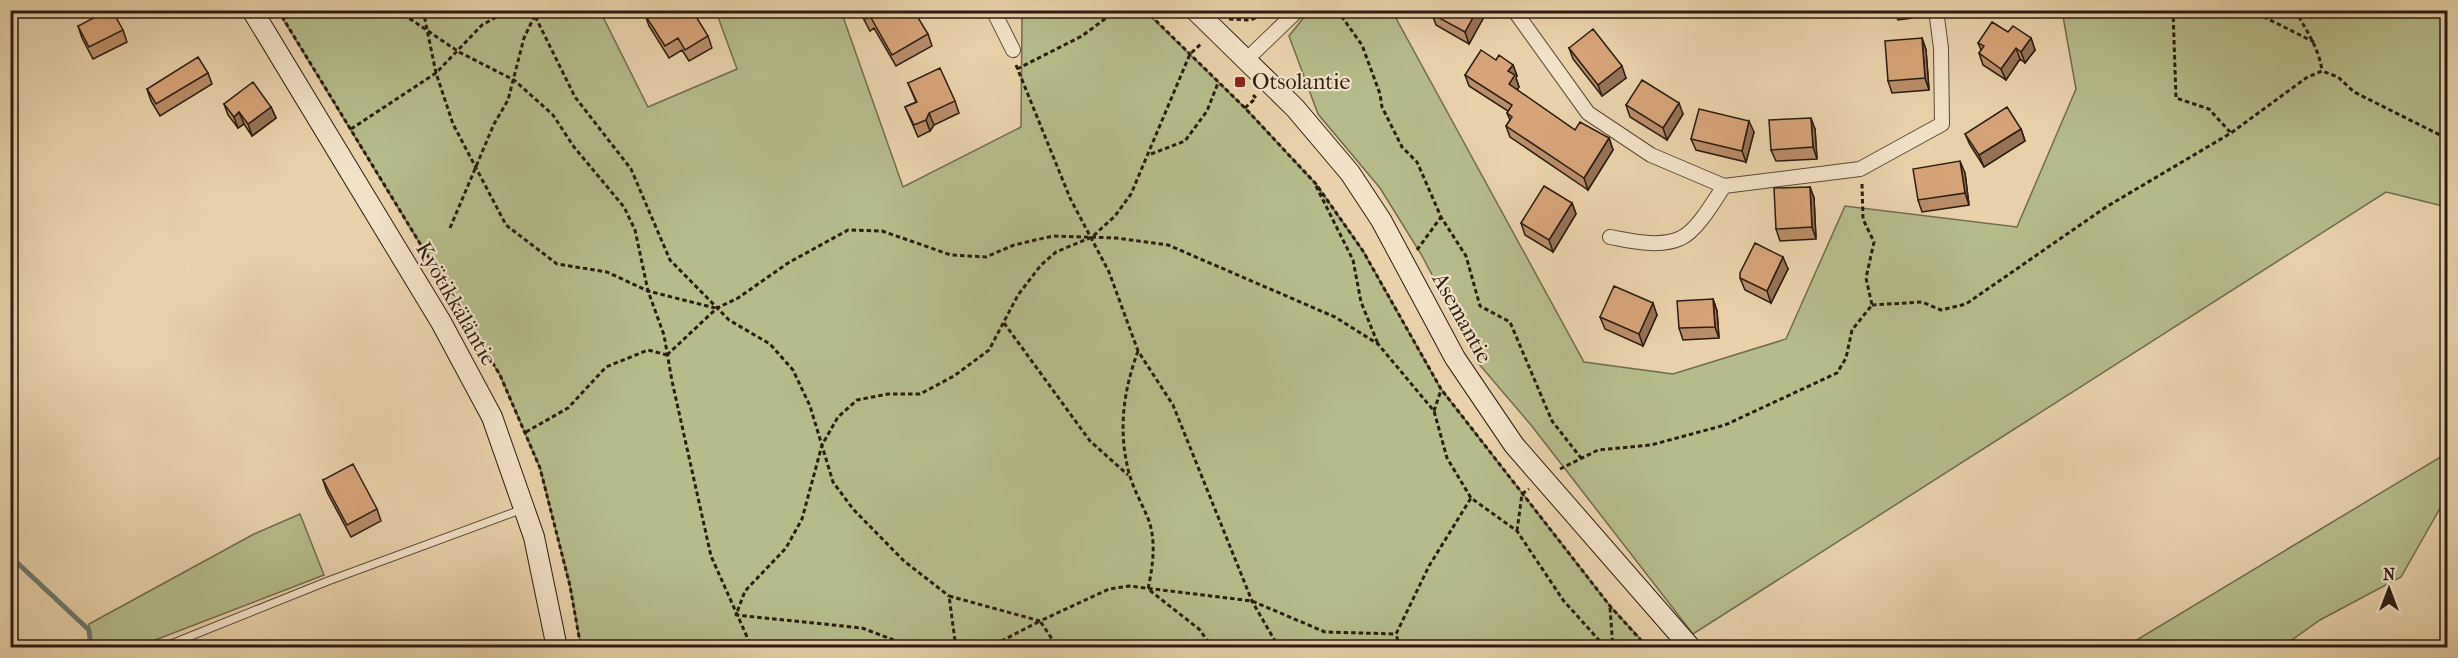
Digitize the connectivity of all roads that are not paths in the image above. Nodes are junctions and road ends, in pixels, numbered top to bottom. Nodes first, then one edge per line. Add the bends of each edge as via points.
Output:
1 (252, 10) edge
2 (993, 10) edge
3 (1196, 10) edge
4 (1298, 10) edge
5 (1514, 10) edge
6 (1936, 10) edge
7 (1013, 50) road end
8 (1246, 60) junction
9 (1724, 186) junction
10 (1610, 237) dead end
11 (525, 508) junction
12 (161, 648) edge
13 (557, 648) edge
14 (1691, 648) edge

1 - 11 main road, Kyötikkäläntie via 441,322 492,417
2 - 7 street
3 - 8 main road, Asemantie
4 - 8 street
5 - 9 street via 1588,113 1651,155
6 - 9 street via 1942,124 1860,169
8 - 14 main road, Asemantie via 1295,108 1350,173 1405,263 1455,358 1514,445
9 - 10 street via 1705,215 1682,238 1647,243
11 - 12 lane
11 - 13 main road, Kyötikkäläntie via 544,573

